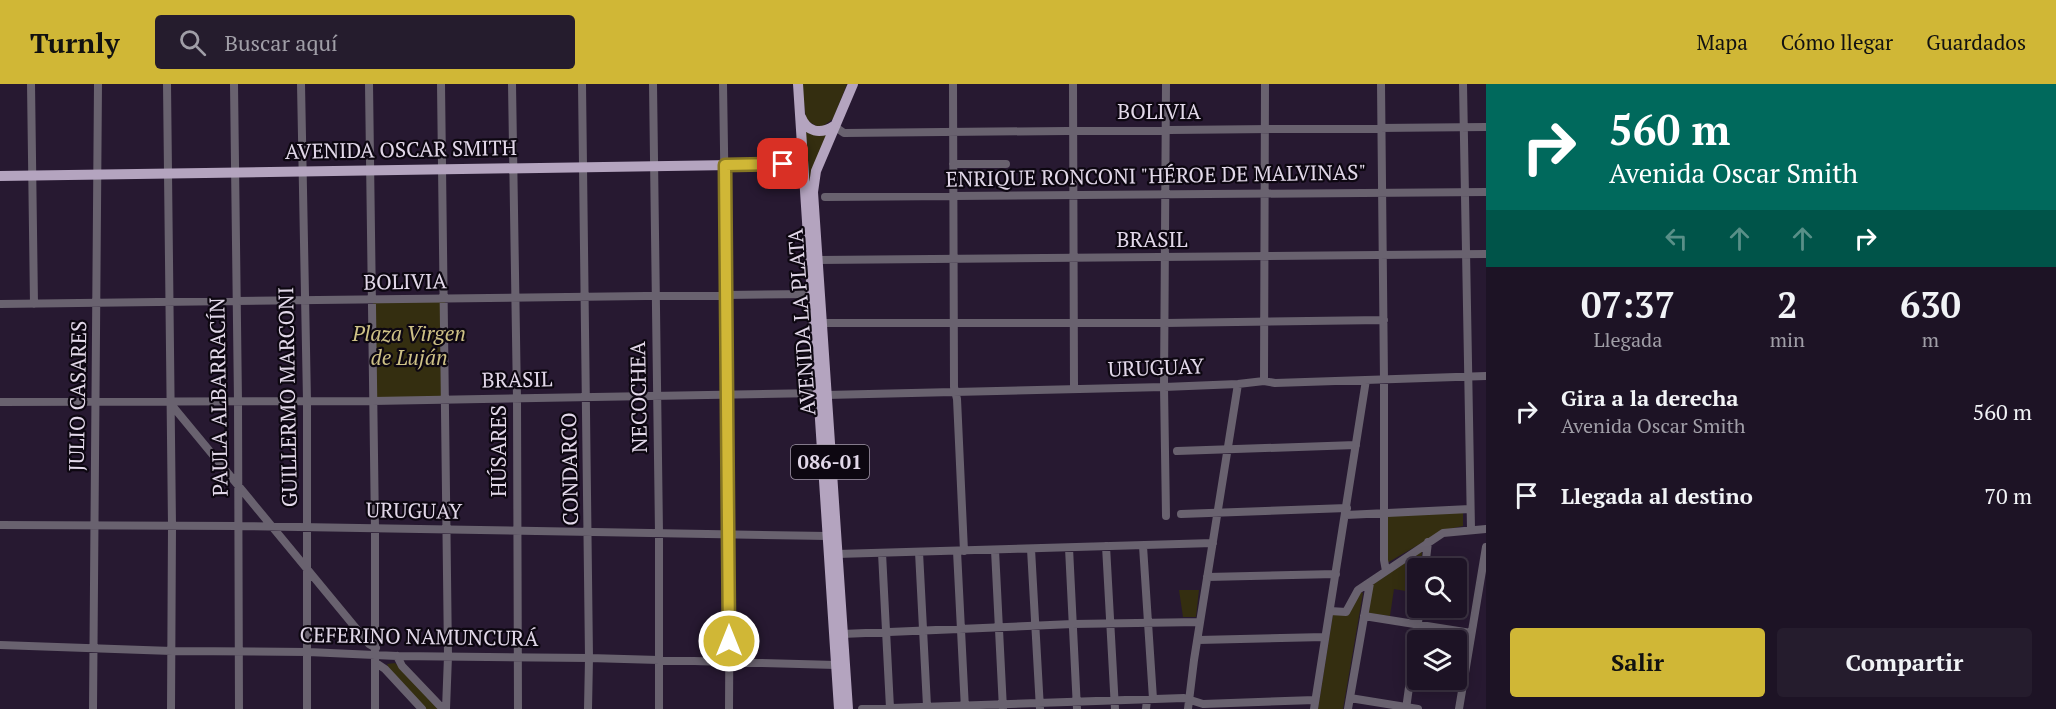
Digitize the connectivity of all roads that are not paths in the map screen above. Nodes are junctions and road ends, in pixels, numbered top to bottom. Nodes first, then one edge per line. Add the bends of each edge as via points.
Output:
1 (31, 84) edge
2 (99, 84) edge
3 (166, 84) edge
4 (234, 84) edge
5 (301, 84) edge
6 (369, 84) edge
7 (441, 84) edge
8 (512, 84) edge
9 (582, 84) edge
10 (653, 84) edge
11 (723, 84) edge
12 (798, 84) edge
13 (853, 84) edge
14 (953, 84) edge
15 (1073, 84) edge
16 (1166, 84) edge
17 (1265, 84) edge
18 (1381, 84) edge
19 (1463, 84) edge
20 (799, 110) junction
21 (834, 126) junction
22 (1463, 127) junction
23 (1486, 127) edge
24 (1381, 129) junction
25 (1166, 130) junction
26 (1265, 130) junction
27 (1073, 131) junction
28 (953, 132) junction
29 (802, 164) junction
30 (953, 164) junction
31 (1006, 164) dead end
32 (725, 165) junction
33 (653, 166) junction
34 (513, 168) junction
35 (584, 168) junction
36 (442, 170) junction
37 (302, 171) junction
38 (371, 171) junction
39 (235, 172) junction
40 (167, 173) junction
41 (99, 174) junction
42 (32, 175) junction
43 (0, 176) edge
44 (1382, 192) junction
45 (1465, 192) junction
46 (1486, 192) edge
47 (1265, 193) junction
48 (1165, 194) junction
49 (1073, 195) junction
50 (953, 196) junction
51 (825, 197) dead end
52 (1466, 254) junction
53 (1486, 254) edge
54 (1383, 256) junction
55 (1265, 257) junction
56 (1164, 258) junction
57 (953, 259) junction
58 (1072, 259) junction
59 (817, 260) junction
60 (811, 294) junction
61 (657, 296) junction
62 (726, 296) junction
63 (586, 297) junction
64 (445, 299) junction
65 (515, 299) junction
66 (373, 300) junction
67 (236, 301) junction
68 (304, 301) junction
69 (97, 303) junction
70 (169, 303) junction
71 (0, 304) edge
72 (34, 304) junction
73 (1264, 320) junction
74 (1384, 320) junction
75 (822, 322) junction
76 (1073, 322) junction
77 (954, 323) junction
78 (1165, 323) junction
79 (1486, 376) edge
80 (1467, 377) junction
81 (1366, 380) junction
82 (1384, 380) junction
83 (1264, 381) junction
84 (1238, 384) junction
85 (1164, 387) junction
86 (1074, 389) junction
87 (955, 392) junction
88 (822, 394) junction
89 (727, 395) junction
90 (657, 396) junction
91 (587, 397) junction
92 (445, 399) junction
93 (518, 399) junction
94 (307, 401) junction
95 (373, 401) junction
96 (0, 402) edge
97 (238, 402) junction
98 (96, 403) junction
99 (170, 403) junction
100 (1356, 445) junction
101 (1227, 449) junction
102 (1177, 452) dead end
103 (238, 486) junction
104 (1470, 509) junction
105 (1346, 511) junction
106 (1217, 513) junction
107 (1384, 513) junction
108 (1181, 514) dead end
109 (1166, 516) dead end
110 (0, 525) edge
111 (95, 525) junction
112 (172, 526) junction
113 (239, 526) junction
114 (273, 527) junction
115 (307, 528) junction
116 (375, 529) junction
117 (1471, 529) junction
118 (1486, 529) edge
119 (447, 530) junction
120 (518, 531) junction
121 (588, 532) junction
122 (659, 533) junction
123 (730, 535) junction
124 (828, 536) junction
125 (1428, 542) junction
126 (1213, 543) junction
127 (1106, 546) junction
128 (1143, 546) junction
129 (1486, 547) edge
130 (1069, 548) junction
131 (1031, 549) junction
132 (994, 550) junction
133 (960, 551) junction
134 (919, 552) junction
135 (882, 553) junction
136 (837, 554) junction
137 (1426, 558) edge
138 (308, 570) junction
139 (1386, 571) junction
140 (1336, 574) junction
141 (1207, 577) junction
142 (1370, 583) junction
143 (1330, 611) junction
144 (1364, 616) junction
145 (1419, 618) edge
146 (1147, 622) junction
147 (1200, 622) junction
148 (1073, 624) junction
149 (1111, 624) junction
150 (1418, 624) junction
151 (1036, 626) junction
152 (1000, 627) junction
153 (961, 629) junction
154 (923, 631) junction
155 (885, 632) junction
156 (1471, 633) junction
157 (842, 634) junction
158 (1325, 637) junction
159 (1198, 640) junction
160 (0, 645) edge
161 (94, 647) junction
162 (172, 651) junction
163 (240, 651) junction
164 (308, 652) junction
165 (376, 656) junction
166 (397, 656) junction
167 (448, 656) junction
168 (518, 658) junction
169 (589, 658) junction
170 (659, 660) junction
171 (729, 662) junction
172 (836, 665) junction
173 (1350, 698) junction
174 (1149, 703) edge
175 (1077, 705) edge
176 (1114, 705) edge
177 (1188, 705) edge
178 (1315, 705) edge
179 (927, 706) junction
180 (1040, 706) edge
181 (965, 707) edge
182 (1003, 707) edge
183 (890, 708) edge
184 (1406, 708) edge
185 (93, 709) edge
186 (171, 709) edge
187 (239, 709) edge
188 (307, 709) edge
189 (375, 709) edge
190 (422, 709) edge
191 (445, 709) edge
192 (518, 709) edge
193 (588, 709) edge
194 (658, 709) edge
195 (729, 709) edge
196 (839, 709) edge
197 (848, 709) edge
198 (862, 709) edge
199 (1348, 709) edge
200 (1418, 709) edge
201 (1460, 709) edge

1 - 42 street
2 - 41 street, JULIO CASARES
3 - 40 street
4 - 39 street, PAULA ALBARRACÍN
5 - 37 street, GUILLERMO MARCONI
6 - 38 street
7 - 36 street
8 - 34 street, HÚSARES
9 - 35 street, CONDARCO
10 - 33 street, NECOCHEA
11 - 32 street
12 - 20 main road, AVENIDA LA PLATA
13 - 21 main road, AVENIDA LA PLATA
14 - 28 street
15 - 27 street
16 - 25 street
17 - 26 street
18 - 24 street
19 - 22 street
20 - 21 main road via 802,121 812,130 825,131
20 - 29 main road, AVENIDA LA PLATA / 086-01
21 - 28 street, BOLIVIA via 844,133
21 - 59 main road, AVENIDA LA PLATA / 086-01 via 814,182
22 - 23 street, BOLIVIA
22 - 24 street, BOLIVIA
22 - 45 street
24 - 26 street, BOLIVIA
24 - 44 street
25 - 26 street, BOLIVIA
25 - 27 street, BOLIVIA
25 - 48 street
26 - 47 street
27 - 28 street, BOLIVIA
27 - 49 street
28 - 30 street
29 - 32 main road, AVENIDA OSCAR SMITH
29 - 60 main road, AVENIDA LA PLATA / 086-01
30 - 31 street
30 - 50 street
32 - 33 main road, AVENIDA OSCAR SMITH
32 - 62 street
33 - 35 main road, AVENIDA OSCAR SMITH
33 - 61 street, NECOCHEA
34 - 35 main road, AVENIDA OSCAR SMITH
34 - 36 main road, AVENIDA OSCAR SMITH
34 - 65 street, HÚSARES
35 - 63 street, CONDARCO
36 - 38 main road, AVENIDA OSCAR SMITH
36 - 64 street
37 - 38 main road, AVENIDA OSCAR SMITH
37 - 39 main road, AVENIDA OSCAR SMITH
37 - 68 street, GUILLERMO MARCONI
38 - 66 street
39 - 40 main road, AVENIDA OSCAR SMITH
39 - 67 street, PAULA ALBARRACÍN
40 - 41 main road, AVENIDA OSCAR SMITH
40 - 70 street
41 - 42 main road, AVENIDA OSCAR SMITH
41 - 69 street, JULIO CASARES
42 - 43 main road, AVENIDA OSCAR SMITH
42 - 72 street
44 - 45 street, ENRIQUE RONCONI "HÉROE DE MALVINAS"
44 - 47 street, ENRIQUE RONCONI "HÉROE DE MALVINAS"
44 - 54 street
45 - 46 street, ENRIQUE RONCONI "HÉROE DE MALVINAS"
45 - 52 street
47 - 48 street, ENRIQUE RONCONI "HÉROE DE MALVINAS"
47 - 55 street
48 - 49 street, ENRIQUE RONCONI "HÉROE DE MALVINAS"
48 - 56 street
49 - 50 street, ENRIQUE RONCONI "HÉROE DE MALVINAS"
49 - 58 street
50 - 51 street, ENRIQUE RONCONI "HÉROE DE MALVINAS"
50 - 57 street
52 - 53 street, BRASIL
52 - 54 street, BRASIL
52 - 80 street
54 - 55 street, BRASIL
54 - 74 street
55 - 56 street, BRASIL
55 - 73 street
56 - 58 street, BRASIL
56 - 78 street
57 - 58 street, BRASIL
57 - 59 street, BRASIL
57 - 77 street
58 - 76 street
59 - 75 main road, AVENIDA LA PLATA / 086-01
60 - 62 street, BOLIVIA
60 - 88 main road, AVENIDA LA PLATA / 086-01
61 - 62 street, BOLIVIA
61 - 63 street, BOLIVIA
61 - 90 street, NECOCHEA
62 - 89 street
63 - 65 street, BOLIVIA
63 - 91 street, CONDARCO
64 - 65 street, BOLIVIA
64 - 66 street, BOLIVIA
64 - 92 street
65 - 93 street, HÚSARES
66 - 68 street, BOLIVIA
66 - 95 street
67 - 68 street, BOLIVIA
67 - 70 street, BOLIVIA
67 - 97 street, PAULA ALBARRACÍN
68 - 94 street, GUILLERMO MARCONI
69 - 70 street, BOLIVIA
69 - 72 street, BOLIVIA
69 - 98 street, JULIO CASARES
70 - 99 street
71 - 72 street, BOLIVIA
73 - 74 street
73 - 78 street
73 - 83 street
74 - 82 street
75 - 77 street
75 - 88 main road, AVENIDA LA PLATA / 086-01
76 - 77 street
76 - 78 street
76 - 86 street
77 - 87 street
78 - 85 street
79 - 80 street, URUGUAY
80 - 82 street, URUGUAY
80 - 104 street
81 - 82 street, URUGUAY
81 - 83 street, URUGUAY
81 - 100 street
82 - 107 street
83 - 84 street, URUGUAY
84 - 85 street, URUGUAY
84 - 101 street
85 - 86 street, URUGUAY
85 - 109 street
86 - 87 street, URUGUAY
87 - 88 street, URUGUAY
87 - 133 street
88 - 89 street, BRASIL
88 - 124 main road, AVENIDA LA PLATA / 086-01
88 - 136 main road, AVENIDA LA PLATA / 086-01
89 - 90 street, BRASIL
89 - 123 street
90 - 91 street, BRASIL
90 - 122 street, NECOCHEA
91 - 93 street, BRASIL
91 - 121 street, CONDARCO
92 - 93 street, BRASIL
92 - 95 street, BRASIL
92 - 119 street
93 - 120 street, HÚSARES
94 - 95 street, BRASIL
94 - 97 street, BRASIL
94 - 115 street, GUILLERMO MARCONI
95 - 116 street
96 - 98 street, BRASIL
97 - 99 street, BRASIL
97 - 103 street, PAULA ALBARRACÍN
98 - 99 street, BRASIL
98 - 111 street, JULIO CASARES
99 - 103 street
99 - 112 street
100 - 101 street
100 - 105 street
101 - 102 street
101 - 106 street
103 - 113 street, PAULA ALBARRACÍN
103 - 114 street
104 - 107 street
104 - 117 street
105 - 106 street
105 - 107 street
105 - 140 street
106 - 108 street
106 - 126 street
107 - 139 street
110 - 111 street, URUGUAY
111 - 112 street, URUGUAY
111 - 161 street, JULIO CASARES
112 - 113 street, URUGUAY
112 - 162 street
113 - 114 street, URUGUAY
113 - 163 street, PAULA ALBARRACÍN
114 - 115 street, URUGUAY
114 - 138 street
115 - 116 street, URUGUAY
115 - 138 street, GUILLERMO MARCONI
116 - 119 street, URUGUAY
116 - 165 street
117 - 118 street
117 - 125 street via 1443,532
119 - 120 street, URUGUAY
119 - 167 street
120 - 121 street, URUGUAY
120 - 168 street, HÚSARES
121 - 122 street, URUGUAY
121 - 169 street, CONDARCO
122 - 123 street, URUGUAY
122 - 170 street, NECOCHEA
123 - 124 street, URUGUAY
123 - 171 street
124 - 172 main road, AVENIDA LA PLATA / 086-01
125 - 137 street
125 - 139 street
126 - 128 street
126 - 141 street
127 - 128 street
127 - 130 street
127 - 149 street
128 - 146 street
129 - 156 street
130 - 131 street
130 - 148 street
131 - 132 street
131 - 151 street
132 - 133 street
132 - 152 street
133 - 134 street
133 - 153 street
134 - 135 street
134 - 154 street
135 - 136 street
135 - 155 street
136 - 157 main road, AVENIDA LA PLATA / 086-01
138 - 164 street, GUILLERMO MARCONI
138 - 165 street
139 - 142 street
140 - 141 street
140 - 143 street
141 - 147 street
142 - 143 street via 1358,590 1346,612
142 - 144 street
143 - 158 street
144 - 150 street
144 - 173 street
145 - 150 street
146 - 147 street
146 - 149 street
146 - 174 street
147 - 159 street
148 - 149 street
148 - 151 street
148 - 175 street
149 - 176 street
150 - 156 street
150 - 184 street
151 - 152 street
151 - 180 street
152 - 153 street
152 - 182 street
153 - 154 street
153 - 181 street
154 - 155 street
154 - 179 street
155 - 157 street
155 - 183 street
156 - 201 street
157 - 197 main road, AVENIDA LA PLATA / 086-01
158 - 159 street
158 - 178 street
159 - 177 street
160 - 161 street, CEFERINO NAMUNCURÁ
161 - 162 street, CEFERINO NAMUNCURÁ
161 - 185 street, JULIO CASARES
162 - 163 street, CEFERINO NAMUNCURÁ
162 - 186 street
163 - 164 street, CEFERINO NAMUNCURÁ
163 - 187 street, PAULA ALBARRACÍN
164 - 165 street, CEFERINO NAMUNCURÁ
164 - 188 street, GUILLERMO MARCONI
165 - 166 street, CEFERINO NAMUNCURÁ
165 - 189 street
165 - 190 street
166 - 167 street, CEFERINO NAMUNCURÁ
166 - 191 street via 402,666
167 - 168 street, CEFERINO NAMUNCURÁ
167 - 191 street
168 - 169 street, CEFERINO NAMUNCURÁ
168 - 192 street, HÚSARES
169 - 170 street, CEFERINO NAMUNCURÁ
169 - 193 street, CONDARCO
170 - 171 street, CEFERINO NAMUNCURÁ
170 - 194 street, NECOCHEA
171 - 172 street, CEFERINO NAMUNCURÁ
171 - 195 street
172 - 196 main road, AVENIDA LA PLATA / 086-01
173 - 184 street
173 - 199 street
174 - 176 street
174 - 177 street via 1184,698
175 - 176 street
175 - 180 street
177 - 178 street
179 - 181 street
179 - 183 street
180 - 182 street
181 - 182 street
183 - 198 street
184 - 200 street

